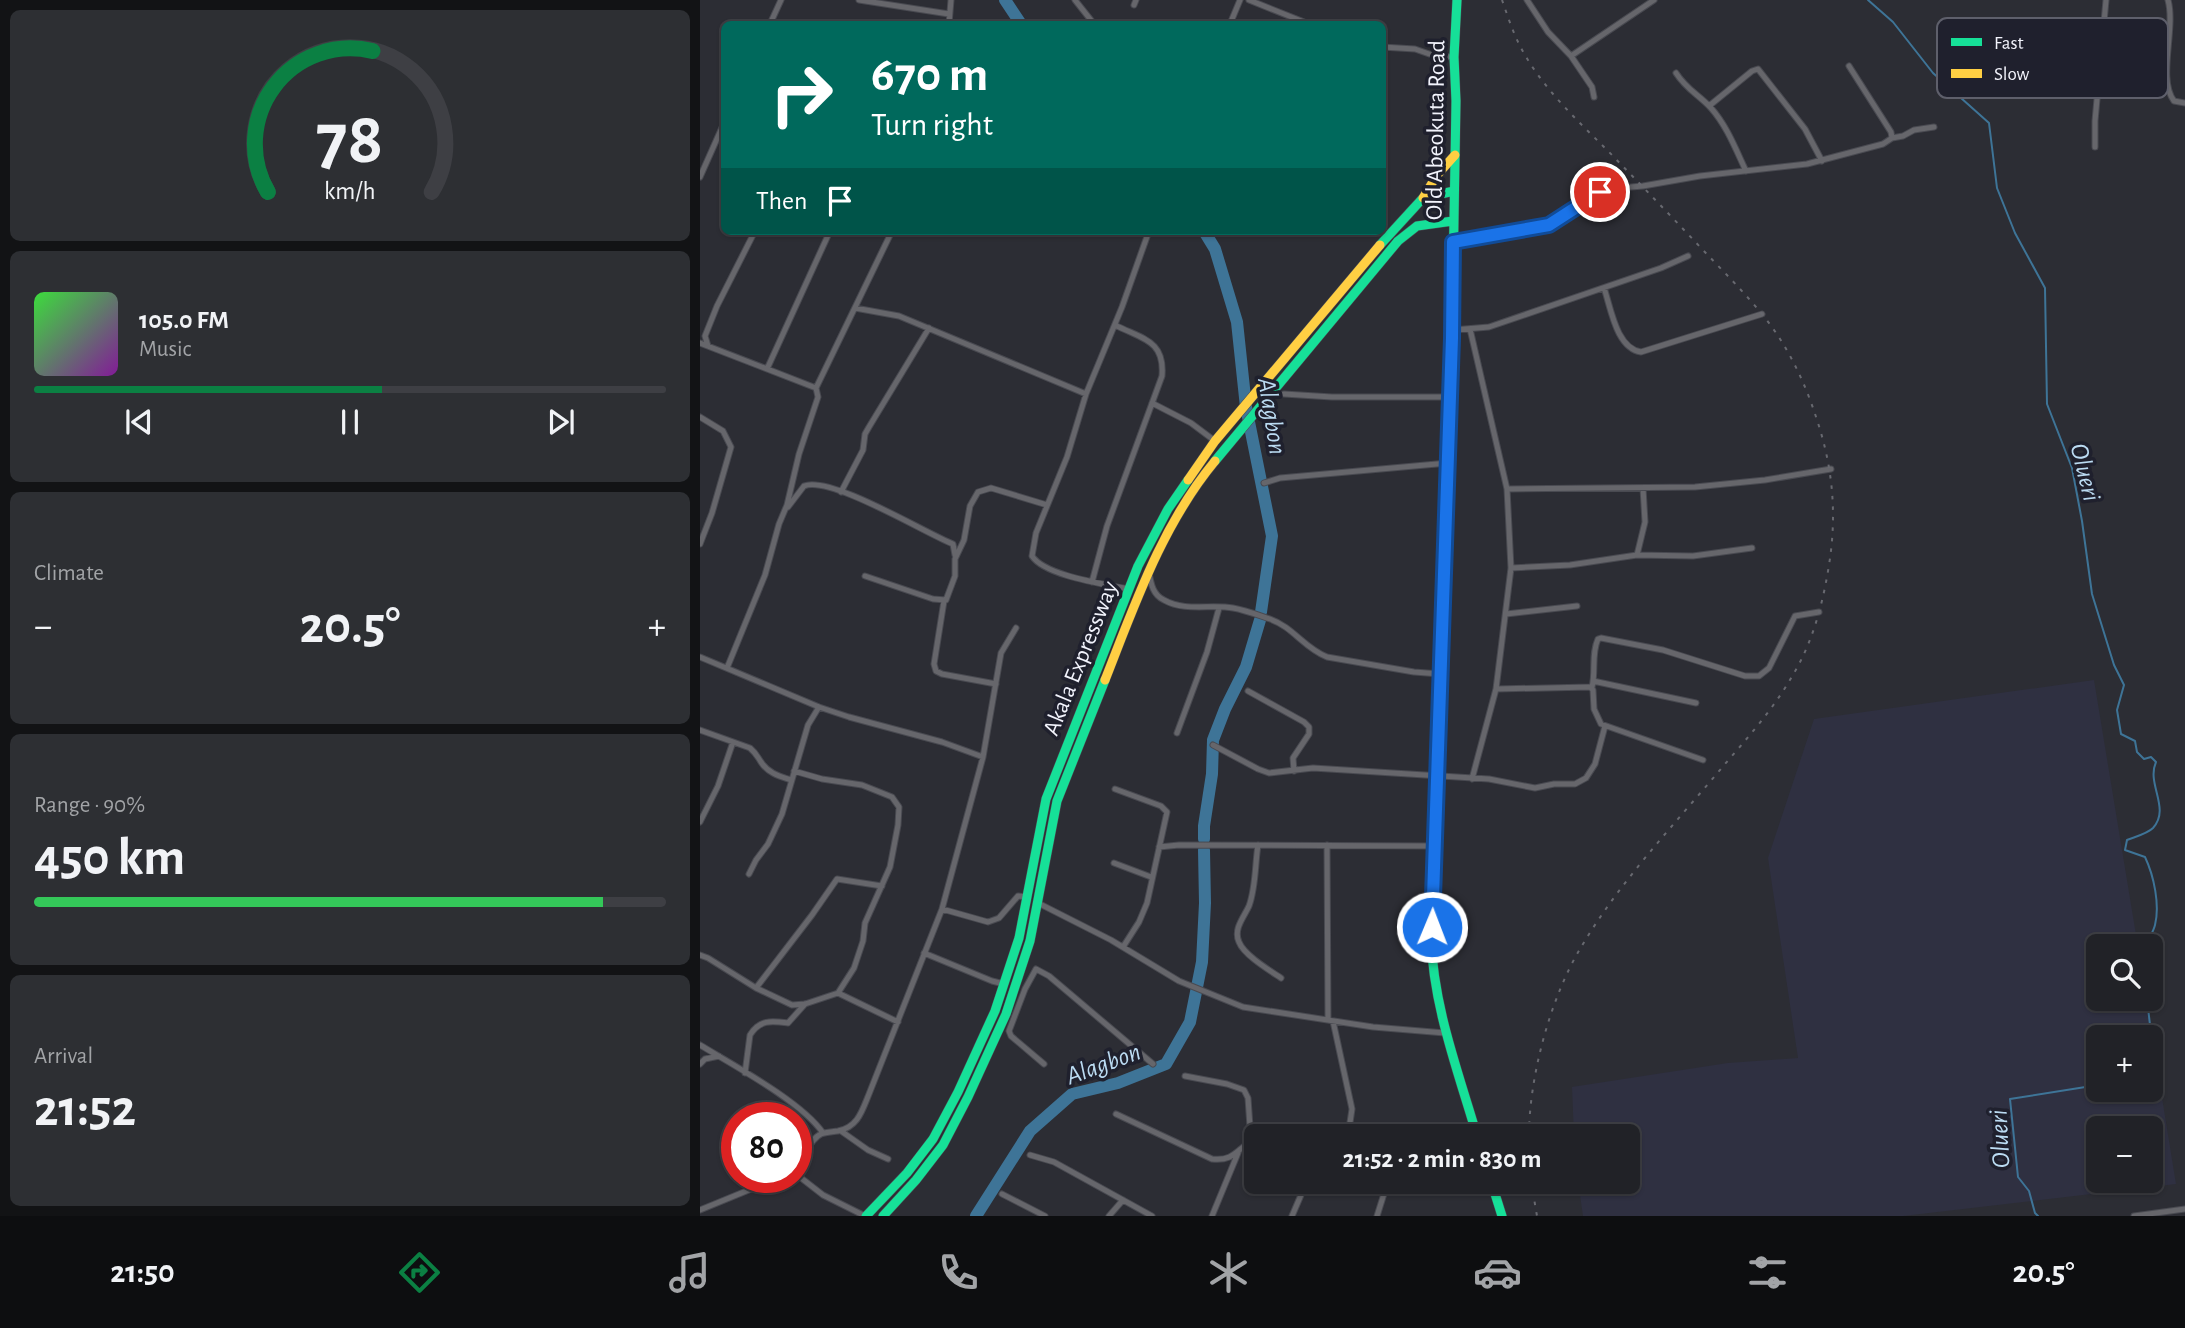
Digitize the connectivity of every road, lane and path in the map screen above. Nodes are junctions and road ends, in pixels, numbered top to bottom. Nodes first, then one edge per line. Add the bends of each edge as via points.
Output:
1 (781, 0) edge
2 (859, 0) edge
3 (951, 0) edge
4 (1075, 0) edge
5 (1240, 0) edge
6 (1248, 0) edge
7 (1457, 0) edge
8 (1527, 0) edge
9 (1654, 0) edge
10 (2106, 0) edge
11 (2168, 0) edge
12 (950, 14) junction
13 (2104, 18) edge
14 (771, 21) edge
15 (949, 21) edge
16 (1092, 21) edge
17 (1231, 21) edge
18 (1296, 21) edge
19 (1386, 47) edge
20 (1571, 56) junction
21 (1454, 57) junction
22 (1849, 66) dead end
23 (1676, 73) dead end
24 (2168, 73) edge
25 (2168, 89) edge
26 (1594, 97) dead end
27 (2096, 98) edge
28 (2185, 103) edge
29 (1709, 106) junction
30 (1934, 127) dead end
31 (721, 131) edge
32 (1892, 138) junction
33 (2095, 147) dead end
34 (1455, 155) junction
35 (1822, 161) junction
36 (1746, 171) junction
37 (700, 177) edge
38 (1454, 191) junction
39 (1423, 198) junction
40 (1452, 221) junction
41 (753, 235) edge
42 (828, 235) edge
43 (890, 235) edge
44 (1148, 235) edge
45 (1453, 242) junction
46 (1688, 256) dead end
47 (1604, 288) junction
48 (855, 308) junction
49 (1762, 313) dead end
50 (1115, 324) junction
51 (929, 328) junction
52 (1470, 329) junction
53 (1452, 330) junction
54 (702, 339) edge
55 (767, 369) junction
56 (816, 388) junction
57 (1086, 394) junction
58 (1284, 394) dead end
59 (1450, 397) junction
60 (1152, 403) junction
61 (700, 417) edge
62 (1215, 441) junction
63 (1448, 463) junction
64 (1831, 469) dead end
65 (1264, 483) dead end
66 (1643, 488) junction
67 (1507, 489) junction
68 (841, 492) junction
69 (1047, 505) junction
70 (786, 510) junction
71 (700, 544) edge
72 (1752, 548) dead end
73 (1637, 555) junction
74 (955, 559) junction
75 (1138, 566) junction
76 (1511, 568) junction
77 (1148, 570) junction
78 (864, 576) dead end
79 (1092, 582) junction
80 (1128, 589) junction
81 (944, 601) junction
82 (1577, 606) dead end
83 (1219, 608) junction
84 (1819, 612) dead end
85 (1506, 614) junction
86 (1016, 628) dead end
87 (700, 657) edge
88 (727, 668) junction
89 (1440, 674) junction
90 (996, 684) junction
91 (1592, 684) junction
92 (1496, 689) junction
93 (1248, 691) dead end
94 (1696, 703) dead end
95 (819, 706) junction
96 (1605, 726) junction
97 (700, 730) edge
98 (1177, 733) dead end
99 (733, 742) junction
100 (1213, 745) dead end
101 (983, 757) junction
102 (1703, 760) dead end
103 (794, 771) junction
104 (1294, 771) junction
105 (1437, 777) junction
106 (1472, 779) junction
107 (791, 780) junction
108 (1115, 789) dead end
109 (700, 822) edge
110 (1258, 845) junction
111 (1327, 845) junction
112 (1434, 846) junction
113 (1159, 848) junction
114 (1114, 863) dead end
115 (750, 874) dead end
116 (1152, 877) junction
117 (882, 886) junction
118 (1027, 897) junction
119 (1037, 902) junction
120 (942, 909) junction
121 (1123, 947) junction
122 (925, 953) junction
123 (700, 955) edge
124 (1023, 961) junction
125 (1036, 969) junction
126 (1281, 978) dead end
127 (1004, 984) junction
128 (756, 988) junction
129 (838, 993) junction
130 (806, 1004) junction
131 (1331, 1020) junction
132 (898, 1022) junction
133 (1445, 1033) junction
134 (700, 1045) edge
135 (719, 1056) junction
136 (700, 1064) edge
137 (1044, 1064) dead end
138 (1153, 1064) dead end
139 (745, 1073) junction
140 (1185, 1076) dead end
141 (958, 1092) junction
142 (968, 1097) junction
143 (1116, 1114) dead end
144 (1252, 1124) edge
145 (1350, 1124) edge
146 (1473, 1124) edge
147 (841, 1131) junction
148 (823, 1133) junction
149 (812, 1143) edge
150 (1244, 1148) edge
151 (1238, 1153) junction
152 (1030, 1155) dead end
153 (888, 1159) dead end
154 (812, 1187) edge
155 (741, 1193) edge
156 (1301, 1194) edge
157 (1384, 1194) edge
158 (1495, 1194) edge
159 (1002, 1195) dead end
160 (1123, 1200) junction
161 (2185, 1209) edge
162 (700, 1210) edge
163 (865, 1216) edge
164 (883, 1216) edge
165 (1045, 1216) edge
166 (1109, 1216) edge
167 (1152, 1216) edge
168 (1213, 1216) edge
169 (1292, 1216) edge
170 (1377, 1216) edge
171 (1502, 1216) edge
172 (2139, 1216) edge

1 - 14 street
2 - 12 street
3 - 12 street
4 - 16 street
5 - 17 street
6 - 18 street
7 - 21 main road, Old Abeokuta Road
8 - 20 street
9 - 20 street
10 - 13 street
11 - 24 street via 2172,19
12 - 15 street
19 - 21 street
20 - 26 street
21 - 34 main road, Old Abeokuta Road
22 - 32 street
23 - 29 street via 1684,86
25 - 28 street via 2172,99
27 - 33 street
29 - 35 street via 1758,69 1805,129
29 - 36 street
30 - 32 street
31 - 37 street
32 - 35 street via 1883,145
34 - 38 main road, Old Abeokuta Road
34 - 39 main road, Akala Expressway
35 - 36 street
36 - 45 street via 1607,189 1549,225
38 - 39 main road
38 - 40 main road, Old Abeokuta Road
39 - 62 main road, Akala Expressway
40 - 45 main road, Old Abeokuta Road
40 - 77 main road, Akala Expressway via 1424,223 1403,236 1209,468
41 - 54 street
42 - 55 street
43 - 48 street
44 - 50 street
45 - 53 main road, Old Abeokuta Road
46 - 47 street
47 - 49 street via 1625,343 1641,352
47 - 52 street via 1489,327
48 - 51 street via 900,316
48 - 56 street
50 - 57 street
50 - 60 street via 1149,342 1162,355 1162,376
51 - 57 street
51 - 68 street via 865,434 863,450
52 - 53 street
52 - 67 street
53 - 59 main road, Old Abeokuta Road
54 - 55 street via 708,346
55 - 56 street
56 - 70 street via 818,397
57 - 69 street via 1068,457
58 - 59 street
59 - 63 main road, Old Abeokuta Road
60 - 62 street
60 - 79 street via 1107,526
61 - 71 street via 723,431 731,447
62 - 75 main road, Akala Expressway via 1168,509
63 - 65 street
63 - 89 main road, Old Abeokuta Road
64 - 66 street via 1765,480
66 - 67 street
66 - 73 street via 1645,522
67 - 76 street
68 - 70 street via 807,484
68 - 74 street via 953,544
69 - 74 street via 991,488 978,492
69 - 79 street via 1036,533 1033,559
70 - 88 street
72 - 73 street via 1693,556
73 - 76 street
74 - 81 street via 955,576
75 - 77 main road
75 - 80 main road, Akala Expressway
76 - 85 street
77 - 83 street via 1156,594 1164,600
77 - 119 main road, Akala Expressway via 1057,802
78 - 81 street
79 - 80 street
80 - 118 main road, Akala Expressway via 1046,799
81 - 90 street via 936,671
82 - 85 street
83 - 89 street via 1234,608 1286,626 1314,652 1327,657
83 - 98 street
84 - 91 street via 1794,616 1769,668 1759,676 1601,638 1594,647
85 - 92 street
86 - 90 street via 1001,653
87 - 88 street
88 - 95 street
89 - 105 main road, Old Abeokuta Road
90 - 101 street
91 - 92 street
91 - 94 street
91 - 96 street via 1596,716
92 - 106 street
93 - 104 street via 1309,727 1293,758
95 - 101 street
95 - 103 street
96 - 102 street
96 - 106 street via 1592,771 1575,784 1527,788
97 - 99 street
99 - 107 street via 756,752 775,775
99 - 109 street
100 - 104 street via 1264,772
101 - 120 street
103 - 107 street
103 - 117 street via 862,785 896,801 900,813
104 - 105 street via 1312,768
105 - 106 street
105 - 112 main road, Old Abeokuta Road
107 - 115 street via 782,814
108 - 113 street via 1165,808
110 - 111 street
110 - 113 street
110 - 126 street via 1250,904 1238,927 1238,940
111 - 112 street
111 - 131 street
112 - 133 main road, Old Abeokuta Road via 1432,960
113 - 116 street
114 - 116 street
116 - 121 street via 1145,910
117 - 128 street via 837,879
117 - 129 street via 865,923 854,968
118 - 120 street via 1018,896 999,918 988,922
118 - 127 main road, Akala Expressway
119 - 121 street
119 - 124 main road, Akala Expressway
120 - 122 street
121 - 131 street via 1179,981 1243,1007
122 - 127 street
122 - 132 street
123 - 128 street
124 - 125 street
124 - 142 main road, Akala Expressway via 1006,1014
125 - 137 street via 1009,1031
125 - 138 street
127 - 141 main road, Akala Expressway
128 - 130 street via 792,1005
129 - 130 street
129 - 132 street
130 - 139 street via 788,1023 767,1021 753,1030
131 - 133 street
131 - 145 street via 1352,1109
132 - 147 street via 860,1116
133 - 146 main road, Old Abeokuta Road
134 - 135 street
135 - 136 street
135 - 139 street
139 - 148 street via 777,1093
140 - 144 street via 1244,1090
141 - 142 main road
141 - 163 main road, Akala Expressway via 933,1139
142 - 164 main road, Akala Expressway via 943,1145
143 - 151 street via 1212,1159 1225,1160
147 - 148 street
147 - 153 street
148 - 149 street
150 - 151 street
151 - 168 street
152 - 160 street via 1054,1162
154 - 163 street
155 - 162 street
156 - 169 street
157 - 170 street
158 - 171 main road
159 - 165 street
160 - 166 street
160 - 167 street
161 - 172 street

